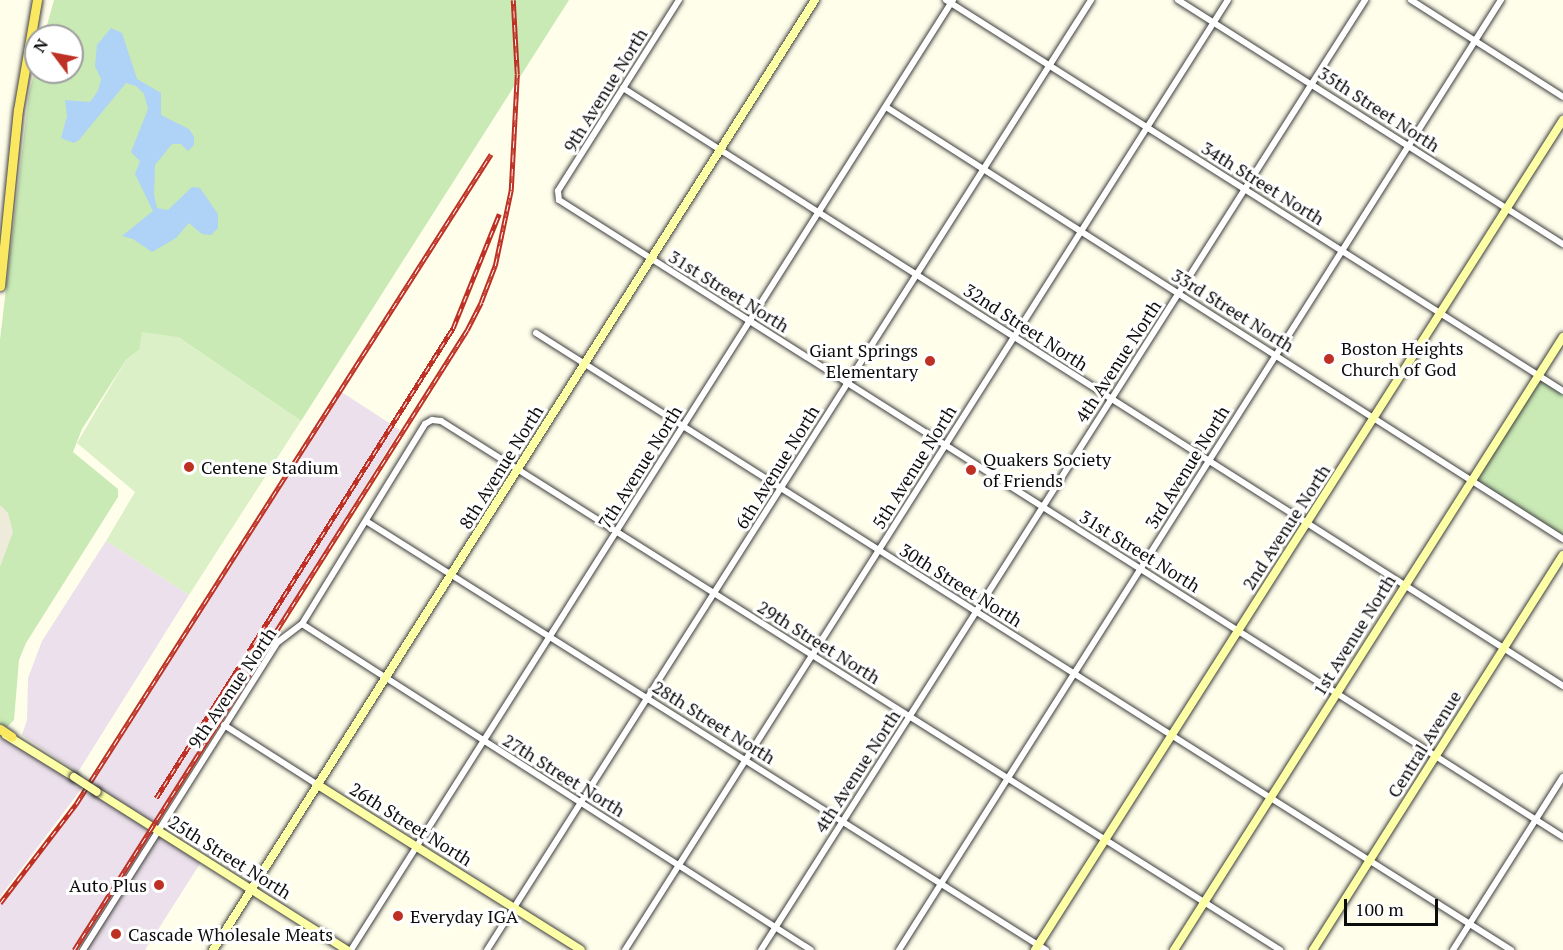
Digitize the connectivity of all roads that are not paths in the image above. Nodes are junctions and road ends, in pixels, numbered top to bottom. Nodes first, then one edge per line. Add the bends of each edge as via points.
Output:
1 (37, 0) edge
2 (679, 0) edge
3 (815, 0) edge
4 (1091, 0) edge
5 (1178, 0) edge
6 (1228, 0) edge
7 (1365, 0) edge
8 (1411, 0) edge
9 (1501, 0) edge
10 (950, 1) edge
11 (1214, 23) junction
12 (1475, 41) junction
13 (1049, 65) junction
14 (1312, 83) junction
15 (623, 88) junction
16 (1563, 97) edge
17 (886, 107) junction
18 (1563, 120) edge
19 (1147, 128) junction
20 (1409, 146) junction
21 (720, 150) junction
22 (982, 170) junction
23 (1245, 189) junction
24 (556, 196) joint
25 (1506, 208) junction
26 (819, 213) junction
27 (1081, 232) junction
28 (1563, 244) edge
29 (1343, 252) junction
30 (651, 260) junction
31 (916, 274) junction
32 (0, 286) edge
33 (1178, 293) junction
34 (1440, 314) junction
35 (750, 322) junction
36 (536, 333) dead end
37 (1563, 337) edge
38 (1014, 338) junction
39 (1275, 355) junction
40 (585, 364) junction
41 (1539, 376) junction
42 (848, 384) junction
43 (1563, 391) edge
44 (1111, 399) junction
45 (1375, 418) junction
46 (432, 420) joint
47 (683, 427) junction
48 (945, 446) junction
49 (1209, 461) junction
50 (518, 470) junction
51 (1471, 480) junction
52 (781, 489) junction
53 (1041, 507) junction
54 (366, 521) junction
55 (1307, 523) junction
56 (617, 532) junction
57 (1563, 539) edge
58 (879, 550) junction
59 (1563, 555) edge
60 (1141, 568) junction
61 (452, 574) junction
62 (1405, 585) junction
63 (715, 594) junction
64 (976, 613) junction
65 (302, 624) junction
66 (1239, 631) junction
67 (549, 638) junction
68 (1504, 649) junction
69 (812, 655) junction
70 (1075, 674) junction
71 (385, 680) junction
72 (1563, 686) edge
73 (1337, 693) junction
74 (647, 697) junction
75 (909, 717) junction
76 (224, 725) junction
77 (0, 731) edge
78 (1173, 736) junction
79 (12, 737) junction
80 (0, 738) edge
81 (484, 741) junction
82 (1436, 756) junction
83 (746, 760) junction
84 (1563, 777) edge
85 (1008, 779) junction
86 (318, 785) junction
87 (1270, 798) junction
88 (580, 803) junction
89 (1536, 818) junction
90 (842, 822) junction
91 (158, 831) junction
92 (1563, 837) edge
93 (1106, 841) junction
94 (416, 848) junction
95 (1370, 860) junction
96 (678, 865) junction
97 (941, 883) junction
98 (251, 890) junction
99 (1204, 903) junction
100 (514, 909) junction
101 (1470, 924) junction
102 (775, 928) junction
103 (1040, 948) edge
104 (83, 950) edge
105 (213, 950) edge
106 (349, 950) edge
107 (487, 950) edge
108 (580, 950) edge
109 (625, 950) edge
110 (761, 950) edge
111 (811, 950) edge
112 (899, 950) edge
113 (1174, 950) edge
114 (1280, 950) edge
115 (1313, 950) edge
116 (1453, 950) edge
117 (1511, 950) edge

1 - 32 main road via 18,110
2 - 15 street, 9th Avenue North
3 - 21 street, 8th Avenue North
4 - 13 street, 6th Avenue North
5 - 11 street, 35th Street North
6 - 11 street, 5th Avenue North
7 - 14 street, 4th Avenue North
8 - 12 street
9 - 12 street, 3rd Avenue North
10 - 13 street, 34th Street North
10 - 17 street, 7th Avenue North
11 - 14 street, 35th Street North
11 - 19 street, 5th Avenue North
12 - 16 street
12 - 20 street, 3rd Avenue North
13 - 19 street, 34th Street North
13 - 22 street, 6th Avenue North
14 - 20 street, 35th Street North
14 - 23 street, 4th Avenue North
15 - 21 street, 32nd Street North
15 - 24 street, 9th Avenue North
17 - 22 street, 33rd Street North
17 - 26 street, 7th Avenue North
18 - 25 street, 2nd Avenue North
19 - 23 street, 34th Street North
19 - 27 street, 5th Avenue North
20 - 25 street, 35th Street North
20 - 29 street, 3rd Avenue North
21 - 26 street, 32nd Street North
21 - 30 street, 8th Avenue North
22 - 27 street, 33rd Street North
22 - 31 street, 6th Avenue North
23 - 29 street, 34th Street North
23 - 33 street, 4th Avenue North
24 - 30 street, 31st Street North
25 - 28 street, 35th Street North
25 - 34 street, 2nd Avenue North
26 - 31 street, 32nd Street North
26 - 35 street, 7th Avenue North
27 - 33 street, 33rd Street North
27 - 38 street, 5th Avenue North
29 - 34 street, 34th Street North
29 - 39 street, 3rd Avenue North
30 - 35 street, 31st Street North
30 - 40 street, 8th Avenue North
31 - 38 street, 32nd Street North
31 - 42 street, 6th Avenue North
33 - 39 street, 33rd Street North
33 - 44 street, 4th Avenue North
34 - 41 street, 34th Street North
34 - 45 street, 2nd Avenue North
35 - 42 street, 31st Street North
35 - 47 street, 7th Avenue North
36 - 40 street, 30th Street North
37 - 41 street, 1st Avenue North
38 - 44 street, 32nd Street North
38 - 48 street, 5th Avenue North
39 - 45 street, 33rd Street North
39 - 49 street, 3rd Avenue North
40 - 47 street, 30th Street North
40 - 50 street, 8th Avenue North
41 - 43 street, 34th Street North
41 - 51 street, 1st Avenue North
42 - 48 street, 31st Street North
42 - 52 street, 6th Avenue North
44 - 49 street, 32nd Street North
44 - 53 street, 4th Avenue North
45 - 51 street, 33rd Street North
45 - 55 street, 2nd Avenue North
46 - 50 street, 29th Street North
46 - 54 street, 9th Avenue North via 425,424
47 - 52 street, 30th Street North
47 - 56 street, 7th Avenue North
48 - 53 street, 31st Street North
48 - 58 street, 5th Avenue North
49 - 55 street, 32nd Street North
49 - 60 street, 3rd Avenue North
50 - 56 street, 29th Street North
50 - 61 street, 8th Avenue North
51 - 57 street, 33rd Street North
51 - 62 street, 1st Avenue North
52 - 58 street, 30th Street North
52 - 63 street, 6th Avenue North
53 - 60 street, 31st Street North
53 - 64 street, 4th Avenue North
54 - 61 street, 28th Street North
54 - 65 street, 9th Avenue North
55 - 62 street, 32nd Street North
55 - 66 street, 2nd Avenue North
56 - 63 street, 29th Street North
56 - 67 street, 7th Avenue North
58 - 64 street, 30th Street North
58 - 69 street, 5th Avenue North
59 - 68 street, Central Avenue
60 - 66 street, 31st Street North
60 - 70 street, 3rd Avenue North
61 - 67 street, 28th Street North
61 - 71 street, 8th Avenue North
62 - 68 street, 32nd Street North
62 - 73 street, 1st Avenue North
63 - 69 street, 29th Street North
63 - 74 street, 6th Avenue North
64 - 70 street, 30th Street North
64 - 75 street, 4th Avenue North
65 - 71 street, 27th Street North
65 - 76 street, 9th Avenue North via 278,642
66 - 73 street, 31st Street North
66 - 78 street, 2nd Avenue North
67 - 74 street, 28th Street North
67 - 81 street, 7th Avenue North
68 - 72 street, 32nd Street North
68 - 82 street, Central Avenue
69 - 75 street, 29th Street North
69 - 83 street, 5th Avenue North
70 - 78 street, 30th Street North
70 - 85 street, 3rd Avenue North
71 - 81 street, 27th Street North
71 - 86 street, 8th Avenue North
73 - 82 street, 31st Street North
73 - 87 street, 1st Avenue North
74 - 83 street, 28th Street North
74 - 88 street, 6th Avenue North
75 - 85 street, 29th Street North
75 - 90 street, 4th Avenue North
76 - 86 street, 26th Street North
76 - 91 street, 9th Avenue North
77 - 79 main road
78 - 87 street, 30th Street North
78 - 93 street, 2nd Avenue North
79 - 80 main road
79 - 91 street, 25th Street North, bridge
81 - 88 street, 27th Street North
81 - 94 street, 7th Avenue North
82 - 89 street, 31st Street North
82 - 95 street, Central Avenue
83 - 90 street, 28th Street North
83 - 96 street, 5th Avenue North
84 - 89 street
85 - 93 street, 29th Street North
85 - 97 street, 3rd Avenue North
86 - 94 street, 26th Street North
86 - 98 street, 8th Avenue North
87 - 95 street, 30th Street North
87 - 99 street, 1st Avenue North
88 - 96 street, 27th Street North
88 - 100 street, 6th Avenue North
89 - 92 street, 31st Street North
89 - 101 street
90 - 97 street, 28th Street North
90 - 102 street, 4th Avenue North
91 - 98 street, 25th Street North
91 - 104 street, 9th Avenue North
93 - 99 street, 29th Street North
93 - 103 street, 2nd Avenue North
94 - 100 street, 26th Street North
94 - 106 street, 7th Avenue North
95 - 101 street, 30th Street North
95 - 115 street, Central Avenue
96 - 102 street, 27th Street North
96 - 109 street, 5th Avenue North
97 - 103 street, 28th Street North
97 - 112 street, 3rd Avenue North
98 - 105 street, 8th Avenue North
98 - 106 street, 25th Street North
99 - 113 street, 1st Avenue North
99 - 114 street, 29th Street North
100 - 107 street, 6th Avenue North
100 - 108 street, 26th Street North
101 - 116 street
101 - 117 street, 30th Street North
102 - 110 street, 4th Avenue North
102 - 111 street, 27th Street North

